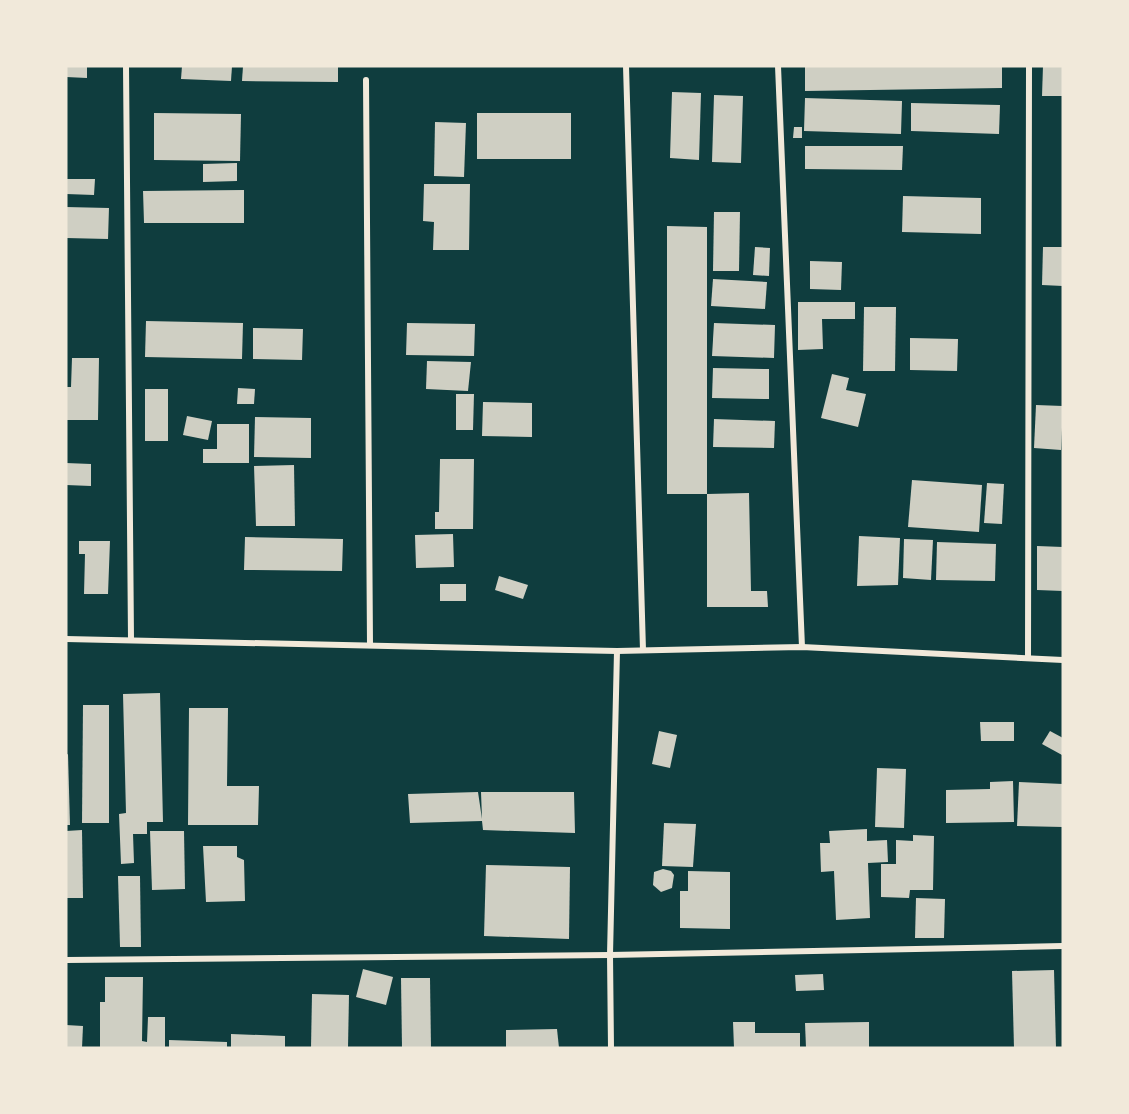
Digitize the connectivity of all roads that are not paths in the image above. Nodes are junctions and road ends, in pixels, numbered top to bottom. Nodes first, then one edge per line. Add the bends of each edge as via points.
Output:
1 (126, 66) edge
2 (626, 66) edge
3 (778, 66) edge
4 (1029, 66) edge
5 (366, 80) dead end
6 (66, 639) edge
7 (131, 639) junction
8 (370, 645) junction
9 (802, 647) junction
10 (643, 650) junction
11 (617, 651) junction
12 (1028, 657) junction
13 (1063, 660) edge
14 (1063, 946) edge
15 (610, 955) junction
16 (66, 960) edge
17 (611, 1048) edge

1 - 7 street
2 - 10 street
3 - 9 street
4 - 12 street
5 - 8 street
6 - 7 street
7 - 8 street
8 - 11 street
9 - 10 street
9 - 12 street
10 - 11 street
11 - 15 street
12 - 13 street
14 - 15 street
15 - 16 street
15 - 17 street

